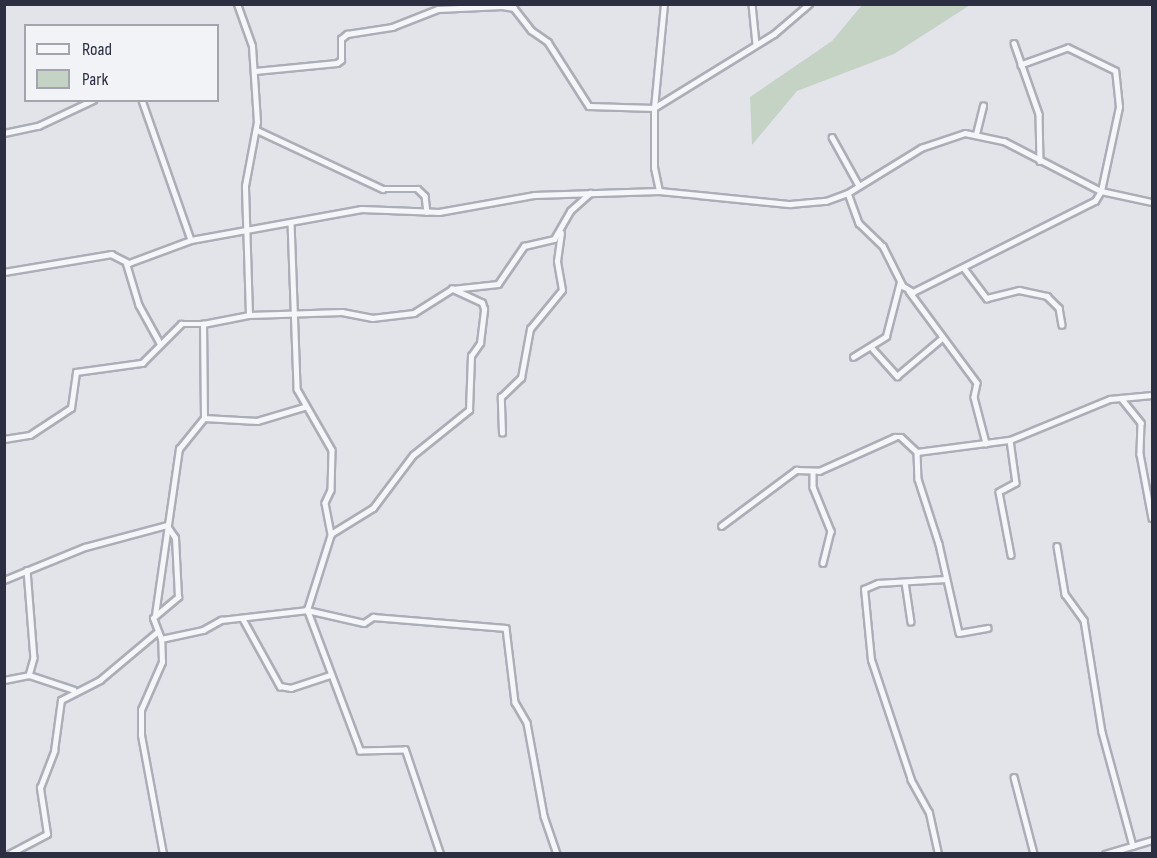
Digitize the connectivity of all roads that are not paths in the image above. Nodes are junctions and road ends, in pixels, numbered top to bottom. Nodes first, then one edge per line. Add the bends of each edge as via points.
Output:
1 (237, 4) edge
2 (664, 4) edge
3 (752, 4) edge
4 (808, 4) edge
5 (437, 7) edge
6 (1014, 43) dead end
7 (756, 44) junction
8 (1021, 65) junction
9 (255, 71) junction
10 (89, 102) edge
11 (143, 102) edge
12 (983, 106) dead end
13 (654, 108) junction
14 (257, 130) junction
15 (4, 133) edge
16 (976, 134) junction
17 (832, 137) dead end
18 (1040, 161) junction
19 (858, 184) junction
20 (659, 191) junction
21 (1101, 191) junction
22 (590, 193) junction
23 (848, 193) junction
24 (1152, 202) edge
25 (427, 212) junction
26 (246, 215) junction
27 (291, 222) junction
28 (260, 224) junction
29 (248, 226) junction
30 (561, 233) junction
31 (191, 240) junction
32 (126, 262) junction
33 (964, 268) junction
34 (4, 272) edge
35 (900, 282) junction
36 (452, 289) junction
37 (909, 291) junction
38 (296, 313) junction
39 (249, 315) junction
40 (203, 324) junction
41 (1062, 325) dead end
42 (941, 339) junction
43 (160, 343) junction
44 (872, 348) junction
45 (853, 357) dead end
46 (1152, 395) edge
47 (1121, 398) junction
48 (304, 407) junction
49 (204, 417) junction
50 (501, 433) dead end
51 (4, 439) edge
52 (1010, 440) junction
53 (986, 443) junction
54 (916, 452) junction
55 (813, 471) junction
56 (1152, 518) edge
57 (167, 525) junction
58 (721, 526) dead end
59 (331, 534) junction
60 (1057, 546) dead end
61 (1011, 555) dead end
62 (823, 563) dead end
63 (27, 570) junction
64 (946, 579) junction
65 (4, 580) edge
66 (905, 582) junction
67 (307, 610) junction
68 (155, 615) junction
69 (243, 619) junction
70 (910, 622) dead end
71 (988, 628) dead end
72 (156, 633) junction
73 (161, 639) junction
74 (29, 675) junction
75 (330, 675) junction
76 (4, 680) edge
77 (74, 690) junction
78 (1014, 777) dead end
79 (1152, 840) edge
80 (1133, 846) junction
81 (9, 854) edge
82 (163, 854) edge
83 (440, 854) edge
84 (557, 854) edge
85 (938, 854) edge
86 (1034, 854) edge
87 (1105, 854) edge

1 - 9 street via 252,46
2 - 13 street
3 - 7 street
4 - 7 street
5 - 9 street via 392,27 344,36 341,60 337,63
5 - 13 street via 514,9 531,30 548,42 584,103 594,108
6 - 8 street
7 - 13 street
8 - 18 street via 1039,114
8 - 21 street via 1068,48 1115,71 1120,99
9 - 14 street
10 - 15 street via 38,126
11 - 31 street
12 - 16 street
13 - 20 street via 654,168
14 - 25 street via 385,189 418,189 425,196
14 - 26 street via 246,179
16 - 18 street via 1004,141
16 - 19 street via 942,138
17 - 19 street
18 - 21 street
19 - 23 street
20 - 22 street
20 - 23 street via 790,204 826,201
21 - 24 street
21 - 33 street via 1089,205
22 - 25 street via 506,198
22 - 30 street via 570,211
23 - 35 street via 860,223 883,246
25 - 27 street via 361,209
26 - 28 street
26 - 29 street
27 - 28 street
27 - 38 street
28 - 29 street
29 - 31 street
29 - 39 street
30 - 36 street via 524,246 498,284
30 - 50 street via 557,261 562,290 530,329 521,378 501,397
31 - 32 street
32 - 34 street via 111,254
32 - 43 street via 139,305
33 - 37 street
33 - 41 street via 987,298 1019,290 1047,296 1059,308
35 - 37 street
35 - 44 street via 886,336
36 - 38 street via 414,313 372,318 348,312
36 - 59 street via 482,303 484,309 480,343 471,356 469,410 413,455 373,508
37 - 42 street
38 - 39 street
38 - 48 street via 297,389
39 - 40 street
40 - 43 street via 182,324
40 - 49 street
42 - 44 street via 897,376
42 - 53 street via 977,383 974,397
43 - 51 street via 142,363 76,372 71,408 30,435
44 - 45 street
46 - 47 street
47 - 52 street
47 - 56 street via 1141,423 1140,454
48 - 49 street via 257,421
48 - 59 street via 316,417 332,450 331,490 325,503
49 - 57 street via 179,449
52 - 53 street
52 - 61 street via 1016,483 999,495
53 - 54 street
54 - 55 street via 902,437 889,438
54 - 64 street via 918,479
55 - 58 street via 794,471
55 - 62 street via 813,487 831,531
57 - 63 street via 85,547
57 - 68 street
57 - 68 street via 175,538 178,597 171,608
59 - 67 street
60 - 80 street via 1065,594 1084,620 1102,732
63 - 65 street
63 - 74 street via 34,658
64 - 66 street
64 - 71 street via 959,633
66 - 70 street
66 - 85 street via 866,584 867,629 871,660 911,780 929,813
67 - 69 street
67 - 75 street
67 - 84 street via 364,623 374,617 506,628 515,702 526,723 544,816
68 - 72 street
69 - 73 street via 221,620 203,630
69 - 75 street via 280,686
72 - 73 street
72 - 77 street via 100,681
73 - 82 street via 162,662 155,686 141,707 141,730
74 - 76 street
74 - 77 street
75 - 83 street via 362,753 400,747 407,754
77 - 81 street via 59,703 54,751 41,780 47,834
78 - 86 street
79 - 80 street
80 - 87 street

